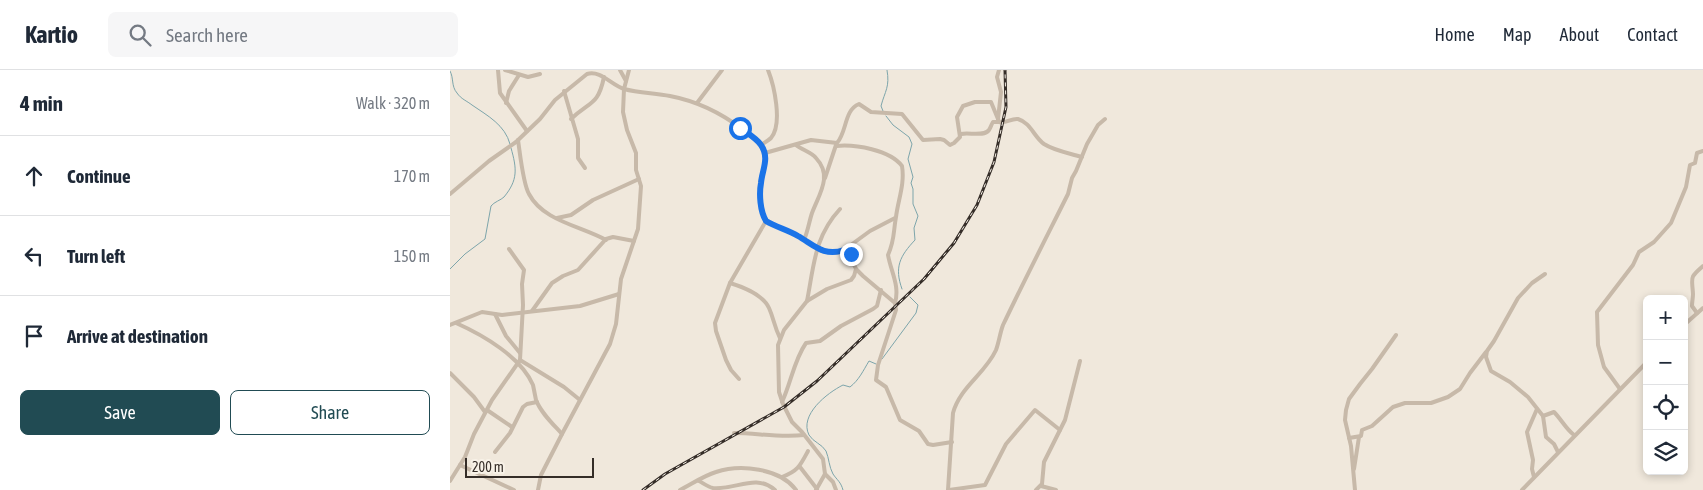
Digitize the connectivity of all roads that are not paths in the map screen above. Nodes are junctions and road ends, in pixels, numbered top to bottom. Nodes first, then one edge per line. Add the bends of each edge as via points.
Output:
1 (498, 70) edge
2 (505, 70) edge
3 (598, 70) edge
4 (620, 70) edge
5 (629, 70) edge
6 (722, 70) edge
7 (999, 70) edge
8 (770, 71) edge
9 (592, 72) junction
10 (540, 74) dead end
11 (519, 75) junction
12 (604, 77) junction
13 (626, 81) junction
14 (624, 89) junction
15 (564, 91) junction
16 (506, 103) junction
17 (696, 103) junction
18 (571, 119) junction
19 (1105, 119) dead end
20 (999, 120) junction
21 (527, 131) junction
22 (961, 134) junction
23 (518, 140) junction
24 (761, 145) junction
25 (796, 145) junction
26 (837, 145) junction
27 (1703, 152) edge
28 (765, 153) junction
29 (1082, 157) junction
30 (585, 168) dead end
31 (639, 178) junction
32 (825, 178) junction
33 (450, 194) edge
34 (840, 209) dead end
35 (557, 218) junction
36 (895, 218) junction
37 (766, 221) junction
38 (606, 240) junction
39 (804, 240) junction
40 (634, 242) junction
41 (509, 249) dead end
42 (816, 249) junction
43 (844, 250) junction
44 (1703, 266) edge
45 (856, 268) junction
46 (1545, 274) dead end
47 (730, 283) junction
48 (881, 290) junction
49 (619, 294) junction
50 (807, 302) junction
51 (895, 303) junction
52 (1703, 308) edge
53 (532, 311) junction
54 (522, 312) junction
55 (1697, 313) junction
56 (495, 314) junction
57 (1688, 322) edge
58 (456, 323) junction
59 (450, 325) edge
60 (1396, 335) dead end
61 (780, 338) junction
62 (1486, 352) junction
63 (520, 353) junction
64 (1080, 361) dead end
65 (518, 362) junction
66 (1643, 366) edge
67 (450, 373) edge
68 (739, 379) dead end
69 (1620, 389) junction
70 (580, 400) junction
71 (537, 402) junction
72 (782, 402) junction
73 (1537, 408) junction
74 (486, 411) junction
75 (1543, 416) junction
76 (512, 427) junction
77 (1060, 430) junction
78 (734, 433) dead end
79 (562, 434) junction
80 (804, 435) junction
81 (1574, 436) junction
82 (1359, 437) junction
83 (1349, 438) junction
84 (952, 442) junction
85 (808, 451) dead end
86 (496, 452) dead end
87 (1558, 452) junction
88 (460, 465) junction
89 (800, 467) junction
90 (1353, 472) junction
91 (772, 473) junction
92 (825, 474) junction
93 (782, 477) junction
94 (1534, 477) junction
95 (450, 480) edge
96 (699, 481) junction
97 (769, 485) junction
98 (1040, 486) junction
99 (514, 490) edge
100 (538, 490) edge
101 (680, 490) edge
102 (775, 490) edge
103 (796, 490) edge
104 (817, 490) edge
105 (836, 490) edge
106 (949, 490) edge
107 (1036, 490) edge
108 (1056, 490) edge
109 (1355, 490) edge
110 (1522, 490) edge

1 - 16 street via 500,93
2 - 11 street
3 - 9 street
4 - 13 street
5 - 13 street
6 - 17 street
7 - 20 street
8 - 24 street via 777,117 772,137
9 - 12 street
9 - 15 street
10 - 11 street
11 - 16 street
12 - 14 street
12 - 18 street via 597,99
13 - 14 street
14 - 17 street
14 - 31 street via 624,118 636,153
15 - 18 street
15 - 21 street
16 - 21 street
17 - 24 street via 732,123
18 - 30 street via 578,139 578,158
19 - 29 street via 1095,129
20 - 22 street via 993,122 984,134
20 - 22 street via 991,102 968,104 959,110 957,117
20 - 29 street via 1005,123 1019,120 1046,145
21 - 23 street
22 - 26 street via 959,140 950,145 940,139 923,140 902,114 871,112 858,104 851,110
23 - 33 street
23 - 35 street via 529,194 548,214
24 - 28 street
25 - 26 street via 813,140
25 - 28 street
25 - 32 street via 818,159
26 - 32 street
26 - 36 street via 863,147 898,161 902,166 903,182
27 - 69 street via 1697,153 1695,163 1690,165 1686,187 1671,223 1654,242 1639,252 1597,312 1598,345 1604,368
28 - 37 street via 760,192
29 - 84 street via 1068,194 1002,327 996,350 956,402
31 - 35 street via 594,200 571,216
31 - 40 street via 641,190
32 - 39 street
34 - 42 street
35 - 38 street
36 - 43 street
36 - 51 street via 894,238 888,255 897,291
37 - 39 street
37 - 47 street
38 - 40 street via 613,237
38 - 53 street via 578,270 552,283
39 - 42 street
40 - 49 street via 621,278
41 - 54 street via 524,270
42 - 43 street via 828,253
42 - 50 street
43 - 45 street via 851,254
44 - 55 street via 1691,279 1692,306
45 - 48 street
45 - 50 street via 851,280 827,289
46 - 62 street via 1518,298
47 - 61 street via 749,291 768,306
47 - 68 street via 716,331 726,360
48 - 51 street
48 - 72 street via 877,306 873,309 820,340 806,343
49 - 53 street via 586,305
49 - 70 street via 610,344
50 - 61 street
51 - 84 street via 896,310 876,380 886,386 900,420 919,431 928,444
52 - 55 street
53 - 54 street
54 - 56 street
54 - 63 street
55 - 57 street
56 - 58 street via 477,314
56 - 63 street via 506,336
58 - 59 street
58 - 65 street via 487,338
60 - 83 street via 1349,399 1345,420
61 - 72 street via 779,392
62 - 73 street via 1491,371 1516,386
62 - 82 street via 1458,391 1437,402 1406,403 1393,407 1372,426 1362,430
63 - 65 street
64 - 77 street
65 - 70 street via 564,387
65 - 71 street via 532,385
65 - 74 street
66 - 69 street
67 - 74 street
69 - 81 street
70 - 79 street
71 - 76 street via 523,407
71 - 79 street
72 - 80 street via 792,422
73 - 75 street
73 - 94 street via 1527,432 1534,460
74 - 76 street
74 - 88 street
75 - 81 street via 1554,412
75 - 87 street via 1546,437
76 - 86 street
77 - 98 street via 1044,462
77 - 106 street via 1035,410 1006,444 985,485
78 - 80 street
79 - 100 street via 541,475
80 - 92 street via 823,459
81 - 87 street
82 - 83 street
82 - 90 street
83 - 90 street
84 - 106 street
85 - 89 street
87 - 94 street
88 - 95 street
88 - 99 street
89 - 93 street
89 - 104 street
90 - 109 street
91 - 93 street
91 - 96 street via 728,469 714,472
91 - 97 street
92 - 104 street
92 - 105 street
93 - 103 street
94 - 110 street
96 - 97 street via 715,489 761,482
96 - 101 street
97 - 102 street
98 - 107 street
98 - 108 street

